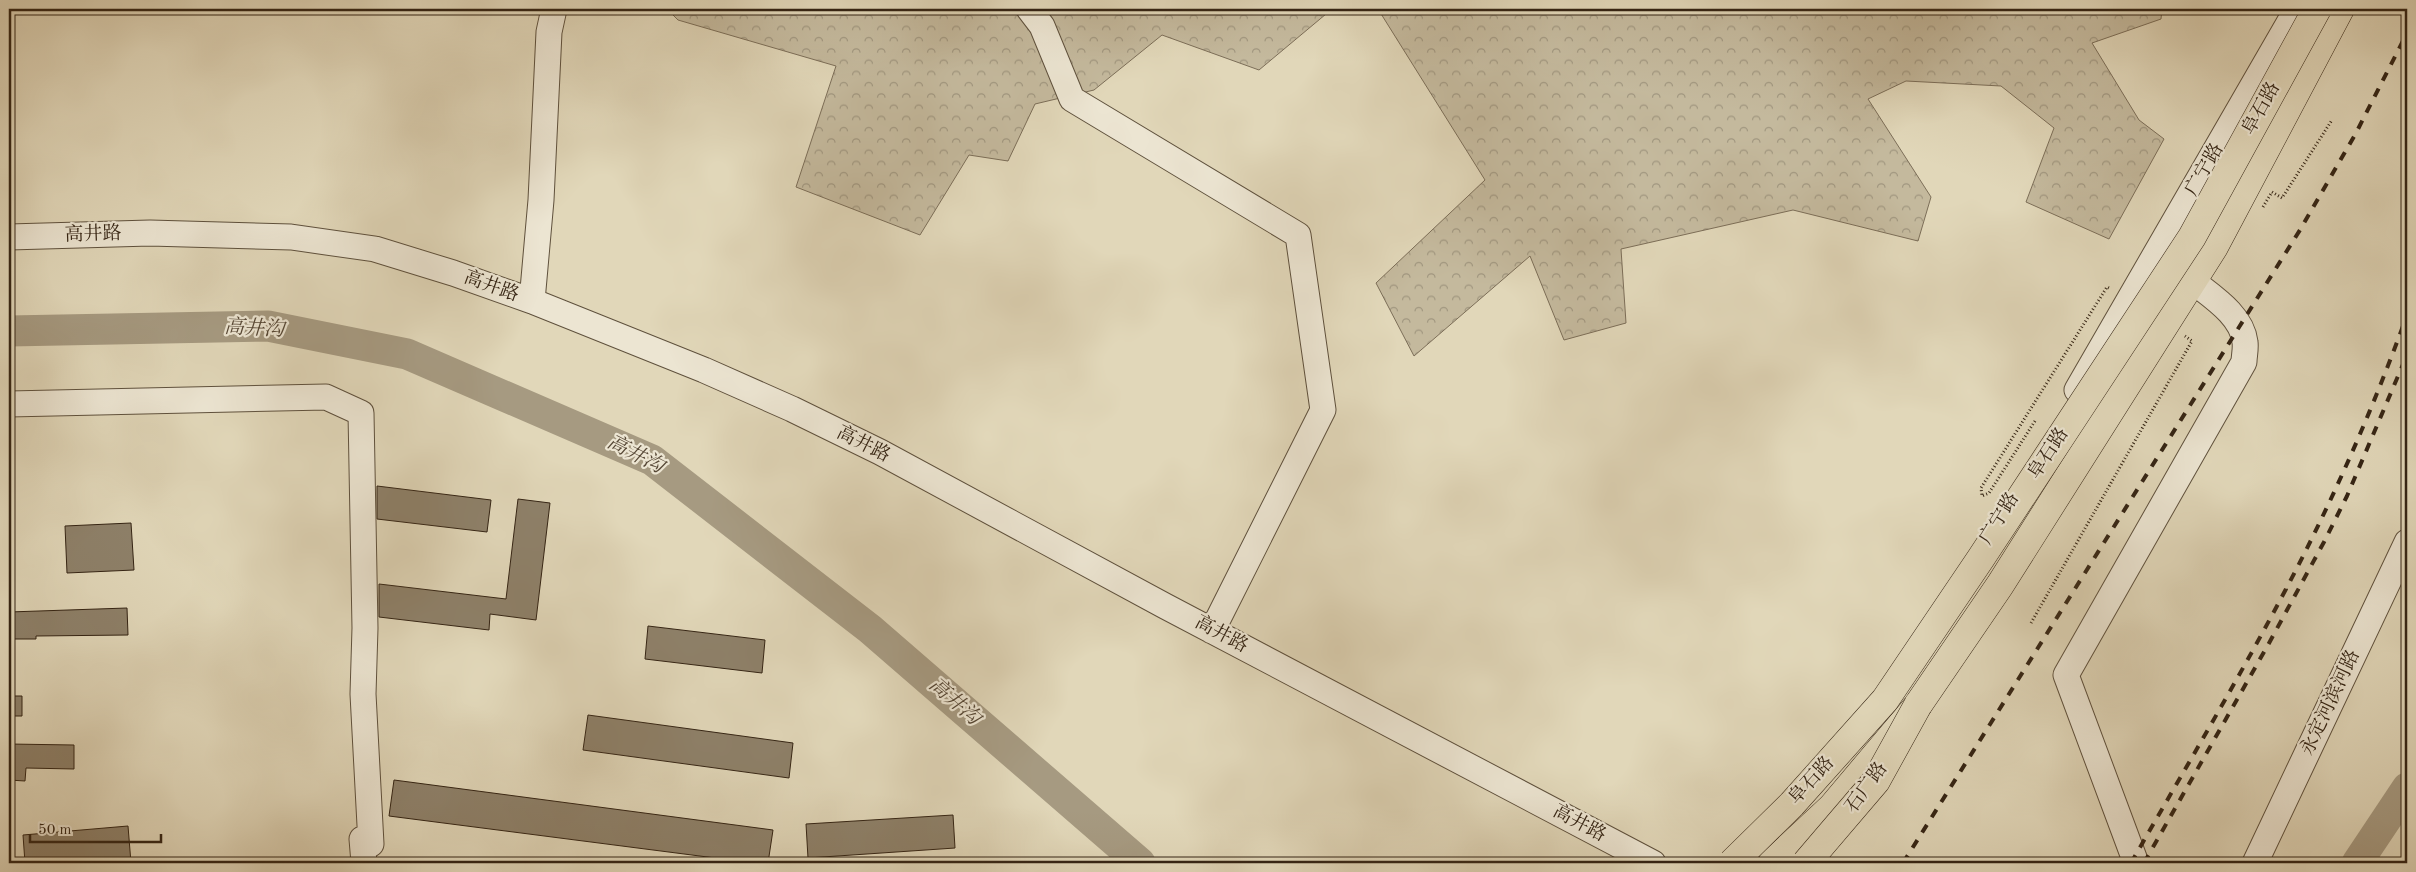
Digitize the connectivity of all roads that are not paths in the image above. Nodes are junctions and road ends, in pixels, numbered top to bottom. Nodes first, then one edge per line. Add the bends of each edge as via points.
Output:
1 (554, 9) edge
2 (1029, 9) edge
3 (2297, 9) edge
4 (2317, 9) edge
5 (2340, 9) edge
6 (2353, 9) edge
7 (9, 238) edge
8 (2195, 283) junction
9 (532, 302) junction
10 (9, 404) edge
11 (2407, 542) edge
12 (1212, 631) junction
13 (1918, 705) junction
14 (364, 863) edge
15 (1653, 863) edge
16 (1730, 863) edge
17 (1772, 863) edge
18 (1793, 863) edge
19 (1806, 863) edge
20 (2136, 863) edge
21 (2255, 863) edge

1 - 9 street via 549,32 541,200
2 - 12 street via 1042,26 1072,99 1298,235 1323,410
3 - 16 street, 广宁路 via 2007,509 1892,686 1791,807
4 - 16 main road, 阜石路, bridge via 2192,236 1886,700 1792,804
5 - 13 main road, 阜石路 via 2214,247 2000,585
6 - 8 street via 2279,146
7 - 9 street, 高井路 via 150,233 291,237 375,249
8 - 18 street via 1980,633 1934,700
8 - 20 street via 2223,304 2239,326 2245,342 2244,362 2066,675
9 - 12 street, 高井路 via 704,370 792,409 880,452
10 - 14 street via 326,397 361,414 365,628 362,694 371,844 362,839
11 - 21 street, 永定河滨河路
12 - 15 street, 高井路
13 - 17 main road, 阜石路, bridge via 1832,807
13 - 19 main road, 石广路, bridge via 1876,782

